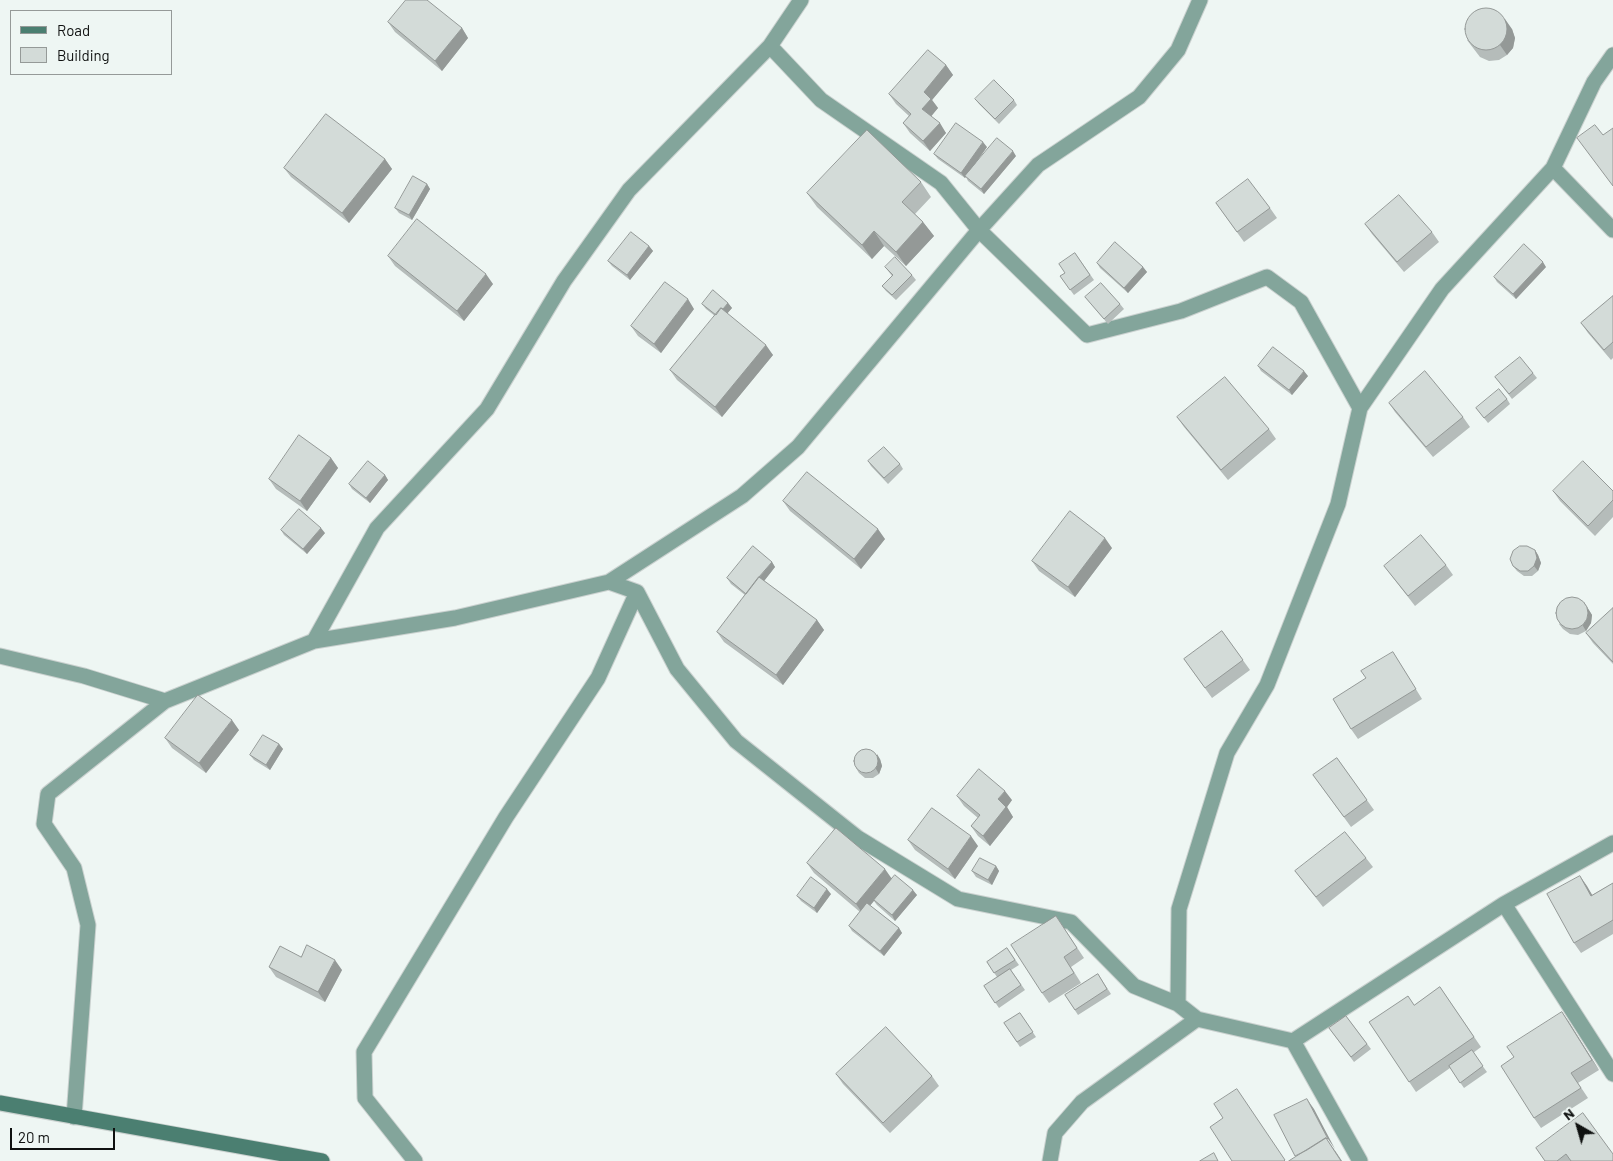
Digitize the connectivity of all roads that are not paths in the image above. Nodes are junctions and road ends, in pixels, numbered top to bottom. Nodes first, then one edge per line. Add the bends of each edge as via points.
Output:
1 (801, 0) edge
2 (1200, 0) edge
3 (770, 46) junction
4 (1613, 56) edge
5 (1553, 168) junction
6 (979, 230) junction
7 (1613, 230) edge
8 (1360, 408) junction
9 (609, 582) junction
10 (637, 592) junction
11 (314, 641) junction
12 (0, 656) edge
13 (166, 701) junction
14 (1613, 843) edge
15 (1504, 904) junction
16 (1178, 1004) junction
17 (1197, 1019) junction
18 (1293, 1040) junction
19 (1613, 1074) edge
20 (0, 1103) edge
21 (74, 1116) junction
22 (322, 1161) edge
23 (415, 1161) edge
24 (1050, 1161) edge
25 (1360, 1161) edge

1 - 3 street
2 - 6 street via 1178,50 1139,97 1038,165
3 - 6 street via 821,100 941,183
3 - 11 street via 628,190 564,282 487,409 377,528
4 - 5 street via 1594,82
5 - 7 street
5 - 8 street via 1442,289
6 - 8 street via 1087,335 1181,311 1267,277 1301,302
6 - 9 street via 798,447 742,496
8 - 16 street via 1338,504 1267,685 1227,753 1179,909
9 - 10 street
9 - 11 street via 455,618
10 - 16 street via 677,669 736,741 858,838 958,899 1071,922 1134,986
10 - 23 street via 598,678 506,817 364,1052 365,1098
11 - 13 street
12 - 13 street via 84,676
13 - 21 street via 48,794 44,824 74,868 88,925
14 - 15 street
15 - 18 street
15 - 19 street
16 - 17 street
17 - 18 street
17 - 24 street via 1082,1102 1054,1134
18 - 25 street
20 - 21 main road
21 - 22 main road

